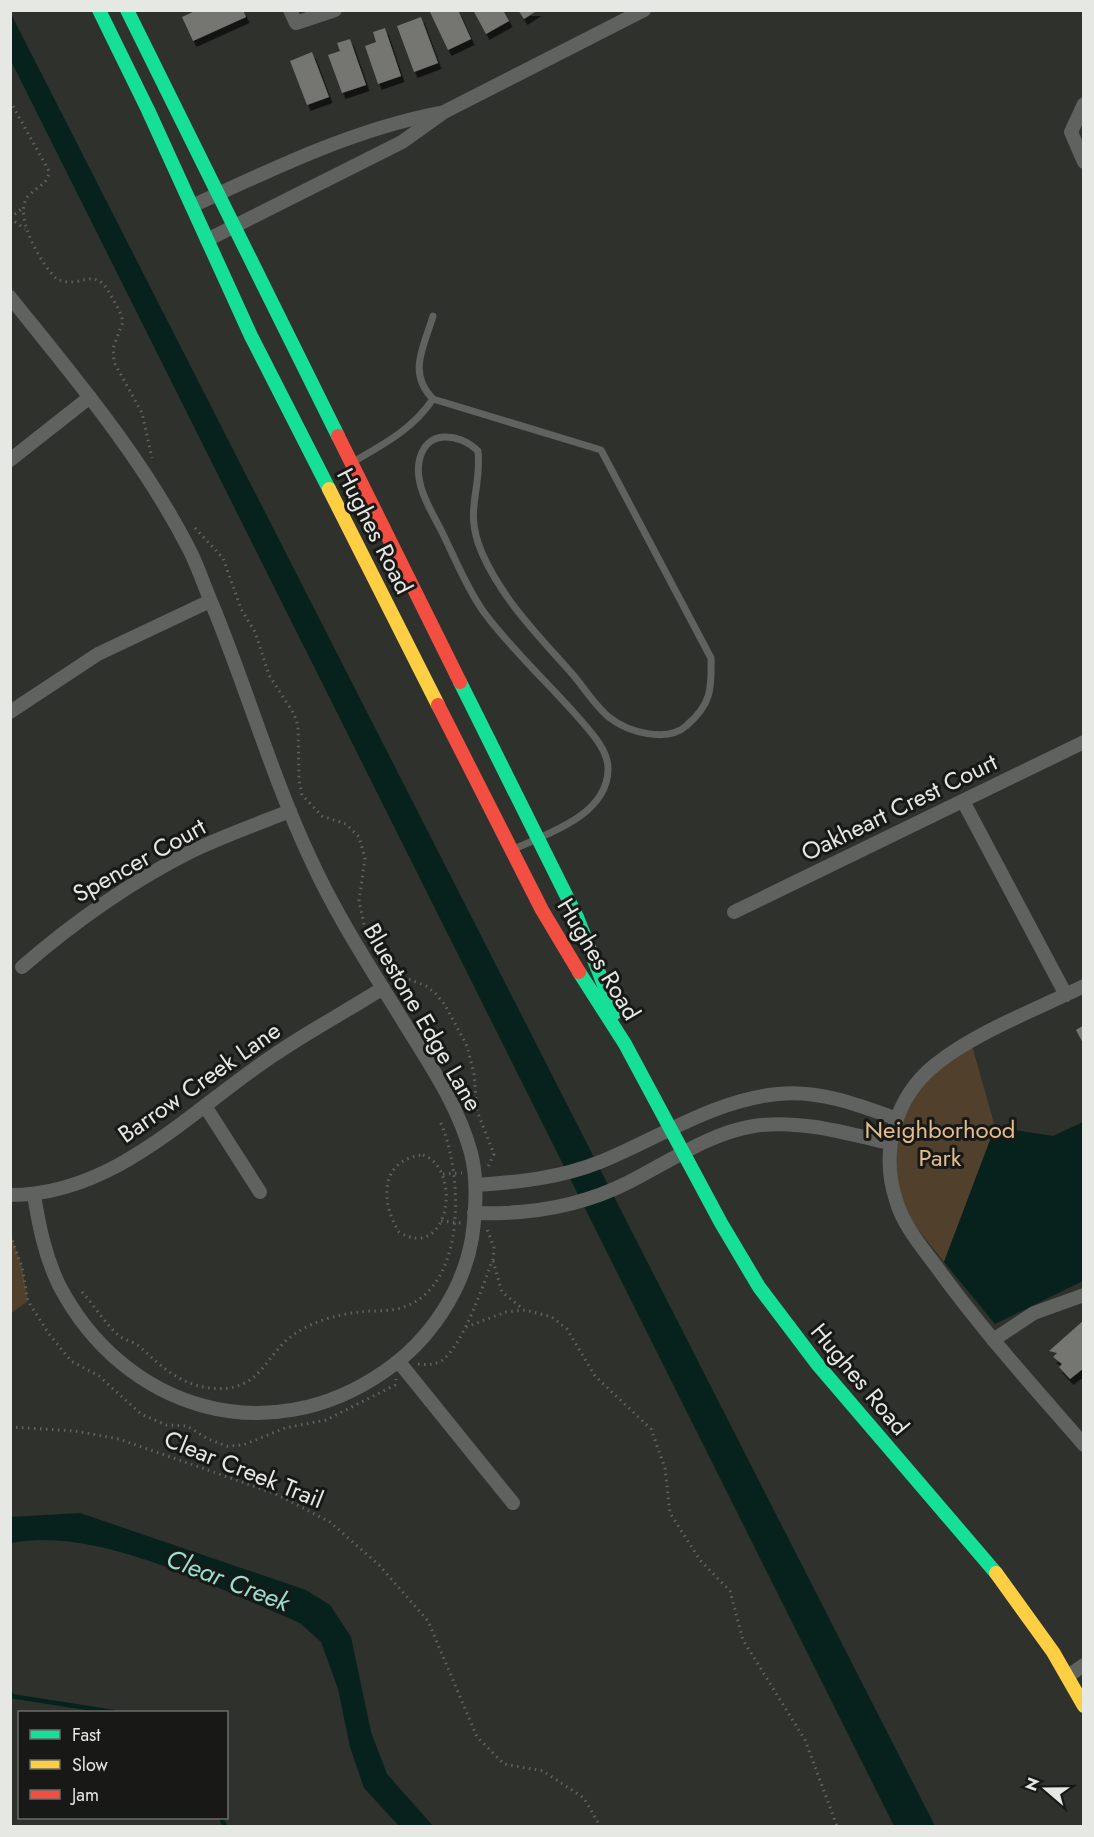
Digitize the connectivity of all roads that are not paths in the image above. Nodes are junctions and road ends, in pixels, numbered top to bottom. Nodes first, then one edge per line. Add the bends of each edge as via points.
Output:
1 (99, 10) edge
2 (127, 10) edge
3 (290, 10) edge
4 (335, 10) edge
5 (644, 10) edge
6 (1083, 104) edge
7 (444, 112) junction
8 (1083, 162) edge
9 (217, 194) junction
10 (192, 206) junction
11 (234, 227) junction
12 (207, 240) junction
13 (10, 297) edge
14 (433, 316) dead end
15 (90, 397) junction
16 (434, 399) junction
17 (10, 460) edge
18 (351, 463) junction
19 (210, 601) junction
20 (10, 712) edge
21 (1083, 742) edge
22 (963, 801) junction
23 (290, 811) junction
24 (538, 838) junction
25 (511, 850) junction
26 (734, 912) dead end
27 (22, 968) dead end
28 (1083, 986) edge
29 (382, 988) junction
30 (1066, 994) junction
31 (634, 1059) junction
32 (205, 1106) junction
33 (671, 1131) junction
34 (893, 1131) junction
35 (683, 1153) junction
36 (475, 1179) junction
37 (260, 1192) dead end
38 (10, 1195) edge
39 (34, 1195) junction
40 (474, 1218) junction
41 (1083, 1294) edge
42 (993, 1340) junction
43 (399, 1362) junction
44 (1083, 1445) edge
45 (513, 1503) dead end
46 (1083, 1665) edge
47 (1068, 1676) junction
48 (1083, 1706) edge

1 - 10 main road, Hughes Road
2 - 9 main road, Hughes Road
3 - 4 street via 296,23
5 - 7 street
6 - 8 street via 1071,132
7 - 9 street via 395,122 317,150
7 - 11 street via 402,142
9 - 10 street
9 - 11 main road, Hughes Road
10 - 12 main road, Hughes Road
11 - 12 street
11 - 18 main road, Hughes Road
12 - 25 main road, Hughes Road via 256,347
13 - 15 street, Bluestone Edge Lane
14 - 16 lane via 417,368 422,387
15 - 17 street
15 - 19 street, Bluestone Edge Lane via 143,472 189,549
16 - 18 lane via 397,437
16 - 24 lane via 601,450 711,658 712,687 702,712 682,729 649,735 610,718 510,603 482,553 473,527 472,500 480,473 478,451 466,440 451,436 436,438 420,453 417,474 428,505 482,610 593,734 608,769 603,792 591,809
18 - 24 main road, Hughes Road
19 - 20 street via 98,654
19 - 23 street, Bluestone Edge Lane
21 - 22 street, Oakheart Crest Court
22 - 26 street, Oakheart Crest Court
22 - 30 street
23 - 27 street, Spencer Court via 192,851 141,880 74,923
23 - 29 street, Bluestone Edge Lane via 343,924
24 - 25 lane
24 - 31 main road, Hughes Road via 577,917
25 - 31 main road, Hughes Road via 555,934
28 - 30 street
29 - 32 street, Barrow Creek Lane via 274,1055
29 - 36 street, Bluestone Edge Lane via 451,1100 463,1127
30 - 34 street via 957,1049 933,1066 914,1088
31 - 33 main road, Hughes Road
32 - 37 street
32 - 39 street, Barrow Creek Lane via 93,1180
33 - 34 street via 710,1111 748,1098 780,1094 828,1097
33 - 35 main road, Hughes Road
33 - 36 street via 584,1168 530,1181
34 - 35 street via 754,1126 720,1135
34 - 42 street via 889,1169 896,1202 912,1233
35 - 40 street via 615,1189 574,1204
35 - 47 main road, Hughes Road via 717,1220 778,1315 843,1398 971,1542
36 - 40 street, Bluestone Edge Lane
38 - 39 street, Barrow Creek Lane
39 - 43 street, Bluestone Edge Lane via 39,1230 51,1265 84,1324 123,1365 170,1395 224,1411 285,1412 355,1391
40 - 43 street, Bluestone Edge Lane via 471,1244 452,1295 429,1331
41 - 42 street via 1034,1312
42 - 44 street
43 - 45 street
46 - 47 street
47 - 48 main road, Hughes Road

